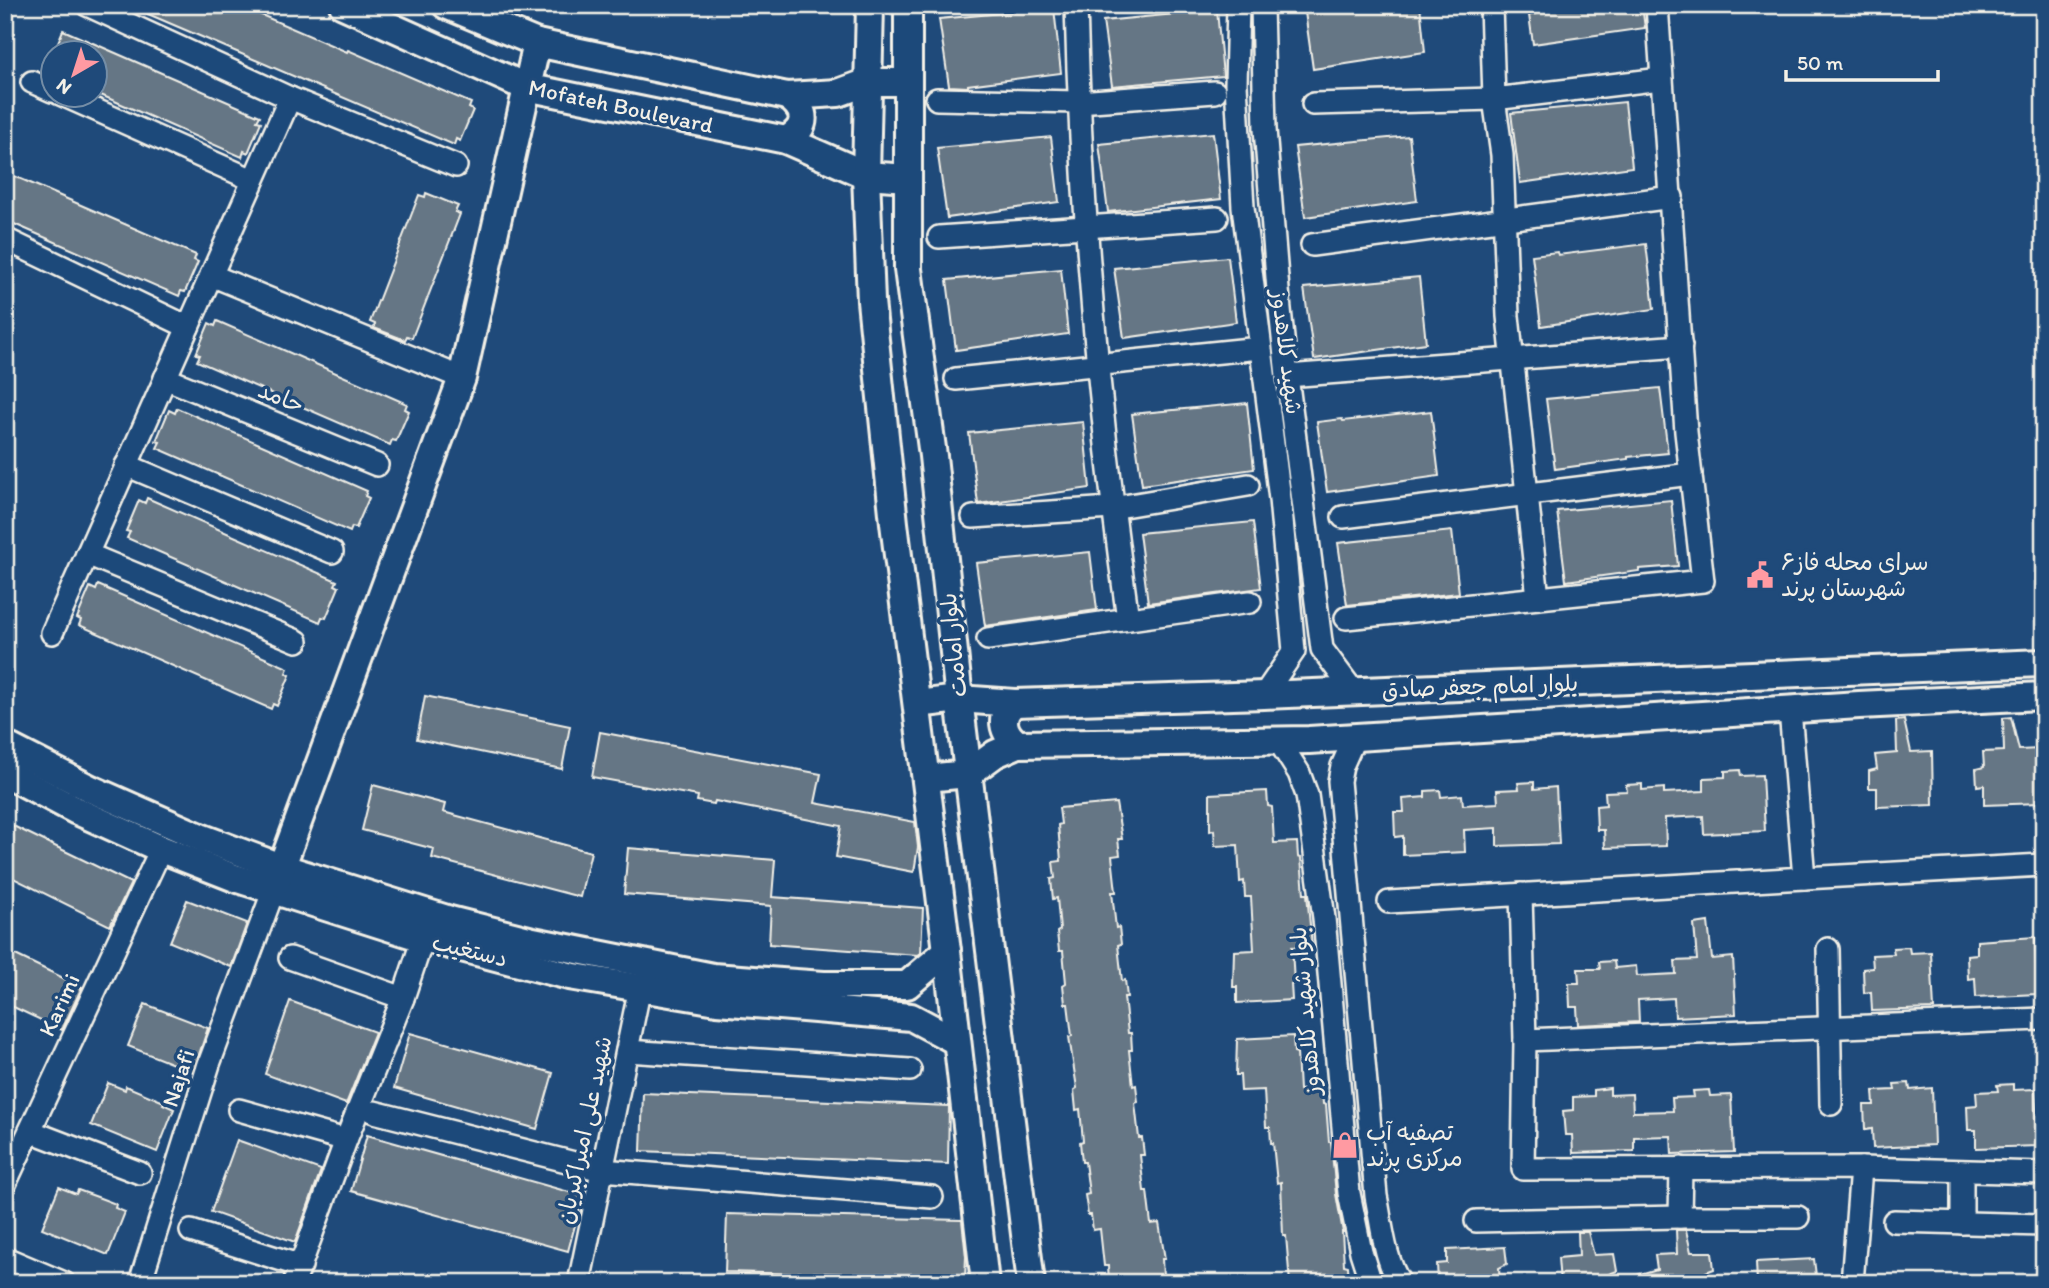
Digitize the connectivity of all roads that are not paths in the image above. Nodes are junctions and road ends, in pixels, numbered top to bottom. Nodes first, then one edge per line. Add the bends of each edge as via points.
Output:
1 (87, 5) edge
2 (343, 5) edge
3 (446, 5) edge
4 (870, 5) edge
5 (908, 5) edge
6 (1076, 5) edge
7 (1238, 5) edge
8 (1262, 5) edge
9 (1491, 5) edge
10 (1657, 5) edge
11 (537, 43) junction
12 (1661, 79) junction
13 (32, 82) dead end
14 (868, 82) junction
15 (908, 82) junction
16 (38, 85) edge
17 (526, 87) junction
18 (1216, 92) dead end
19 (787, 96) junction
20 (290, 97) junction
21 (937, 99) dead end
22 (1494, 99) junction
23 (1078, 102) junction
24 (1313, 104) dead end
25 (91, 108) edge
26 (786, 140) junction
27 (456, 166) dead end
28 (866, 175) junction
29 (908, 178) junction
30 (253, 180) junction
31 (1672, 197) junction
32 (1216, 218) dead end
33 (1504, 220) junction
34 (1085, 228) junction
35 (939, 237) dead end
36 (5, 239) edge
37 (1312, 245) dead end
38 (211, 275) junction
39 (187, 327) junction
40 (1681, 346) junction
41 (1260, 348) junction
42 (1513, 357) junction
43 (1098, 364) junction
44 (1287, 376) junction
45 (165, 378) junction
46 (462, 378) junction
47 (956, 379) dead end
48 (126, 465) junction
49 (377, 465) dead end
50 (1690, 474) junction
51 (1248, 485) dead end
52 (1527, 494) junction
53 (1302, 496) junction
54 (1280, 499) junction
55 (1112, 508) junction
56 (973, 517) dead end
57 (1343, 517) dead end
58 (332, 552) dead end
59 (87, 554) junction
60 (1538, 598) junction
61 (1250, 601) dead end
62 (1346, 618) dead end
63 (1128, 619) junction
64 (52, 633) dead end
65 (988, 639) dead end
66 (297, 641) dead end
67 (1322, 649) junction
68 (1294, 651) junction
69 (2044, 663) edge
70 (1354, 692) junction
71 (1264, 695) junction
72 (2044, 696) edge
73 (959, 699) junction
74 (1015, 703) junction
75 (917, 704) junction
76 (1790, 710) junction
77 (1355, 737) junction
78 (1278, 740) junction
79 (1018, 744) junction
80 (5, 745) edge
81 (5, 773) edge
82 (968, 774) junction
83 (926, 778) junction
84 (161, 849) junction
85 (2044, 865) edge
86 (1804, 878) junction
87 (277, 880) junction
88 (1521, 894) junction
89 (1389, 902) dead end
90 (423, 938) junction
91 (1828, 949) dead end
92 (947, 951) junction
93 (290, 958) dead end
94 (907, 985) junction
95 (640, 988) junction
96 (403, 998) junction
97 (912, 1017) junction
98 (2044, 1019) edge
99 (1829, 1028) junction
100 (1525, 1040) junction
101 (956, 1041) junction
102 (627, 1051) junction
103 (910, 1070) dead end
104 (1830, 1104) dead end
105 (239, 1110) dead end
106 (374, 1112) dead end
107 (30, 1131) junction
108 (346, 1140) junction
109 (12, 1152) edge
110 (1681, 1168) junction
111 (1861, 1168) junction
112 (602, 1170) junction
113 (1962, 1171) junction
114 (2044, 1172) edge
115 (140, 1173) dead end
116 (5, 1184) edge
117 (932, 1197) dead end
118 (1680, 1217) junction
119 (1798, 1217) dead end
120 (1476, 1221) dead end
121 (1894, 1222) dead end
122 (1962, 1223) junction
123 (2044, 1225) edge
124 (191, 1231) dead end
125 (5, 1258) edge
126 (297, 1274) edge
127 (64, 1283) edge
128 (140, 1283) edge
129 (579, 1283) edge
130 (985, 1283) edge
131 (1031, 1283) edge
132 (1371, 1283) edge
133 (1400, 1283) edge
134 (1852, 1283) edge

1 - 20 street
2 - 17 street, Mofateh Boulevard
3 - 11 street, Mofateh Boulevard
4 - 14 street, بلوار امامت
5 - 15 street, بلوار امامت
6 - 23 street
7 - 41 street, شهید کلاهدوز via 1236,84 1242,207
8 - 44 street, شهید کلاهدوز via 1265,129
9 - 22 street
10 - 12 street
11 - 17 street
11 - 19 street, Mofateh Boulevard
12 - 22 street
12 - 31 street
13 - 16 street
14 - 15 street, Mofateh Boulevard
14 - 19 street, Mofateh Boulevard via 838,93
14 - 28 street, بلوار امامت
15 - 29 street, بلوار امامت
17 - 26 street, Mofateh Boulevard
17 - 46 street
18 - 23 street
19 - 26 street via 797,102 802,124 796,135
20 - 27 street
20 - 30 street
21 - 23 street
22 - 24 street
22 - 33 street
23 - 34 street
25 - 30 street
26 - 28 street, Mofateh Boulevard
28 - 29 street, Mofateh Boulevard
28 - 75 street, بلوار امامت via 870,300
29 - 73 street, بلوار امامت via 908,270
30 - 38 street
31 - 33 street
31 - 40 street
32 - 34 street
33 - 37 street
33 - 42 street
34 - 35 street
34 - 43 street
36 - 39 street
38 - 39 street
38 - 46 street
39 - 45 street
40 - 42 street
40 - 50 street
41 - 43 street
41 - 54 street, شهید کلاهدوز
42 - 44 street
42 - 52 street
43 - 47 street
43 - 55 street
44 - 53 street, شهید کلاهدوز
45 - 48 street
45 - 49 street, حامد
46 - 87 street
48 - 58 street
48 - 59 street
50 - 52 street
50 - 60 street via 1703,581
51 - 55 street
52 - 57 street
52 - 60 street
53 - 54 street
53 - 67 street, شهید کلاهدوز
54 - 68 street, شهید کلاهدوز
55 - 56 street
55 - 63 street
59 - 64 street
59 - 66 street
60 - 62 street
61 - 63 street
63 - 65 street
67 - 68 street via 1309,660
67 - 70 street, شهید کلاهدوز
68 - 71 street
69 - 70 street, بلوار امام جعفر صادق
70 - 71 street, بلوار امام جعفر صادق
71 - 74 street, بلوار امام جعفر صادق
72 - 76 street, بلوار امام جعفر صادق
73 - 74 street, بلوار امام جعفر صادق
73 - 75 street, بلوار امام جعفر صادق
73 - 82 street, بلوار امامت
74 - 79 street via 1007,708 1003,722
75 - 83 street, بلوار امامت
76 - 77 street, بلوار امام جعفر صادق
76 - 86 street
77 - 78 street, بلوار امام جعفر صادق
77 - 133 street via 1342,766 1340,794 1376,1196 1387,1251
78 - 79 street, بلوار امام جعفر صادق
78 - 132 street, بلوار شهید کلاهدوز via 1307,795 1324,918 1349,1194
79 - 82 street, بلوار امام جعفر صادق
80 - 87 street, دستغیب via 200,837
81 - 84 street, دستغیب
82 - 83 street
82 - 131 street, بلوار امامت
83 - 92 street, بلوار امامت
84 - 87 street, دستغیب
84 - 107 street, Karimi
85 - 86 street
86 - 88 street
87 - 90 street, دستغیب
87 - 94 street, دستغیب via 533,941 713,977
87 - 128 street, Najafi via 209,1064
88 - 89 street
88 - 100 street
90 - 95 street, دستغیب
90 - 96 street
91 - 99 street
92 - 94 street
92 - 101 street, بلوار امامت
93 - 96 street
94 - 97 street via 922,1002
95 - 97 street, دستغیب via 717,1001
95 - 102 street, شهید علی امیراکبریان
96 - 108 street
97 - 101 street, دستغیب
98 - 99 street
99 - 100 street
99 - 104 street
100 - 110 street via 1523,1169
101 - 130 street, بلوار امامت
102 - 103 street
102 - 112 street, شهید علی امیراکبریان
105 - 108 street
106 - 112 street
107 - 109 street, Karimi
107 - 115 street
108 - 126 street
109 - 116 street, Karimi
110 - 111 street
110 - 118 street
111 - 113 street
111 - 134 street
112 - 117 street
112 - 129 street, شهید علی امیراکبریان
113 - 114 street
113 - 122 street
118 - 119 street
118 - 120 street
121 - 122 street
122 - 123 street
124 - 126 street
125 - 127 street

